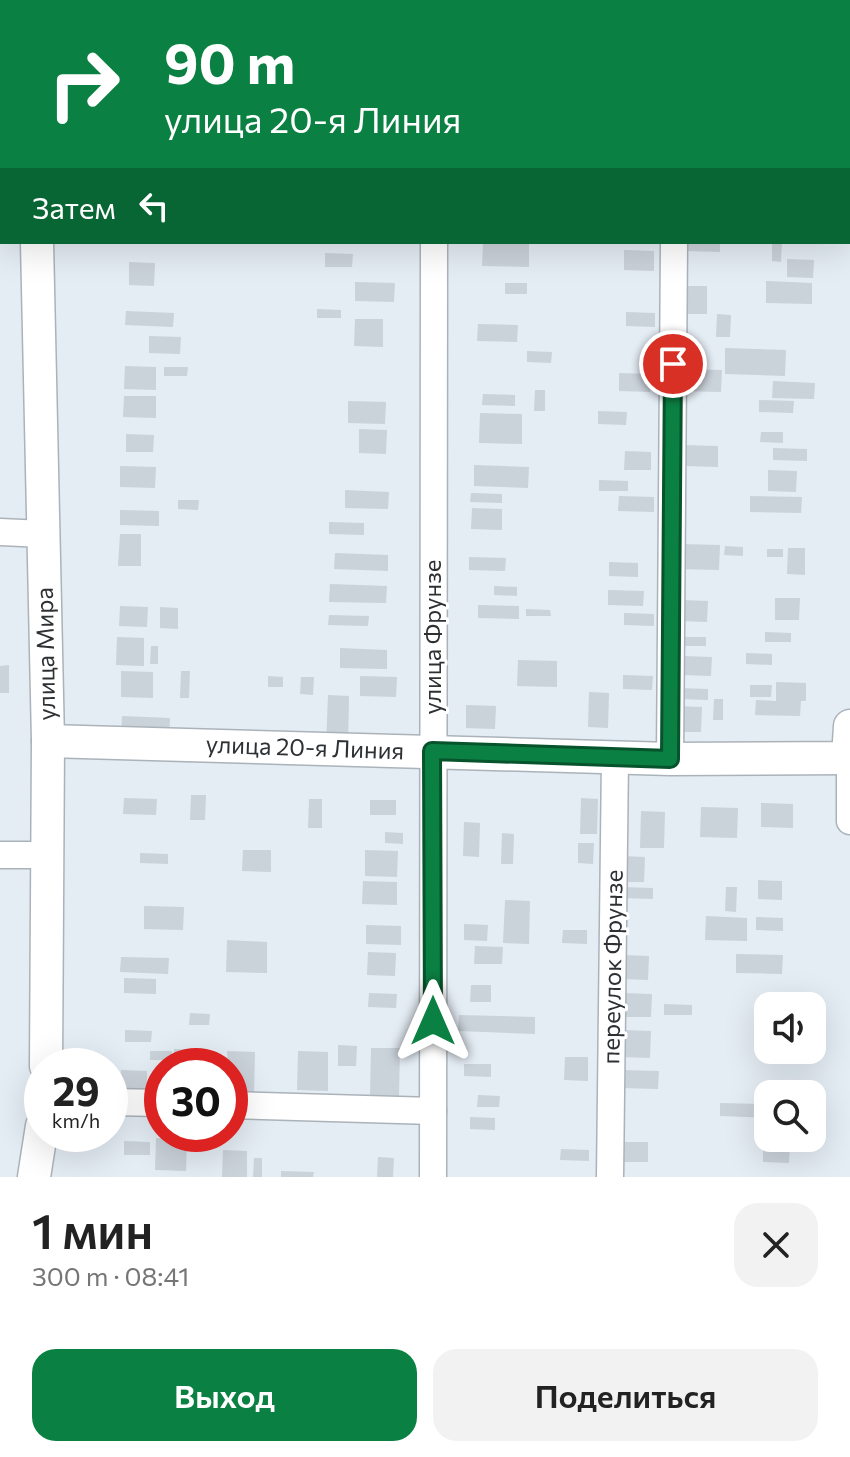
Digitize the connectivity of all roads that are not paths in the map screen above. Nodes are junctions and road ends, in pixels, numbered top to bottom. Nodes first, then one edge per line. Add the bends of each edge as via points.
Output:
1 (37, 244) edge
2 (434, 244) edge
3 (674, 244) edge
4 (0, 532) edge
5 (44, 534) junction
6 (850, 726) edge
7 (48, 741) junction
8 (432, 751) junction
9 (615, 757) junction
10 (849, 758) edge
11 (670, 759) junction
12 (850, 821) edge
13 (0, 855) edge
14 (47, 855) junction
15 (46, 1048) edge
16 (248, 1106) edge
17 (433, 1111) junction
18 (38, 1152) edge
19 (34, 1177) edge
20 (433, 1177) edge
21 (610, 1177) edge

1 - 5 main road, улица Мира
2 - 8 street, улица Фрунзе
3 - 11 street
4 - 5 street
5 - 7 main road, улица Мира
6 - 10 main road
7 - 8 main road, улица 20-я Линия
7 - 14 main road, улица Мира
8 - 9 main road, улица 20-я Линия
8 - 17 street, улица Фрунзе
9 - 11 main road, улица 20-я Линия
9 - 21 street, переулок Фрунзе
10 - 11 main road, улица 20-я Линия
10 - 12 street
13 - 14 street
14 - 15 main road, улица Мира
16 - 17 street
17 - 20 street, улица Фрунзе
18 - 19 main road

